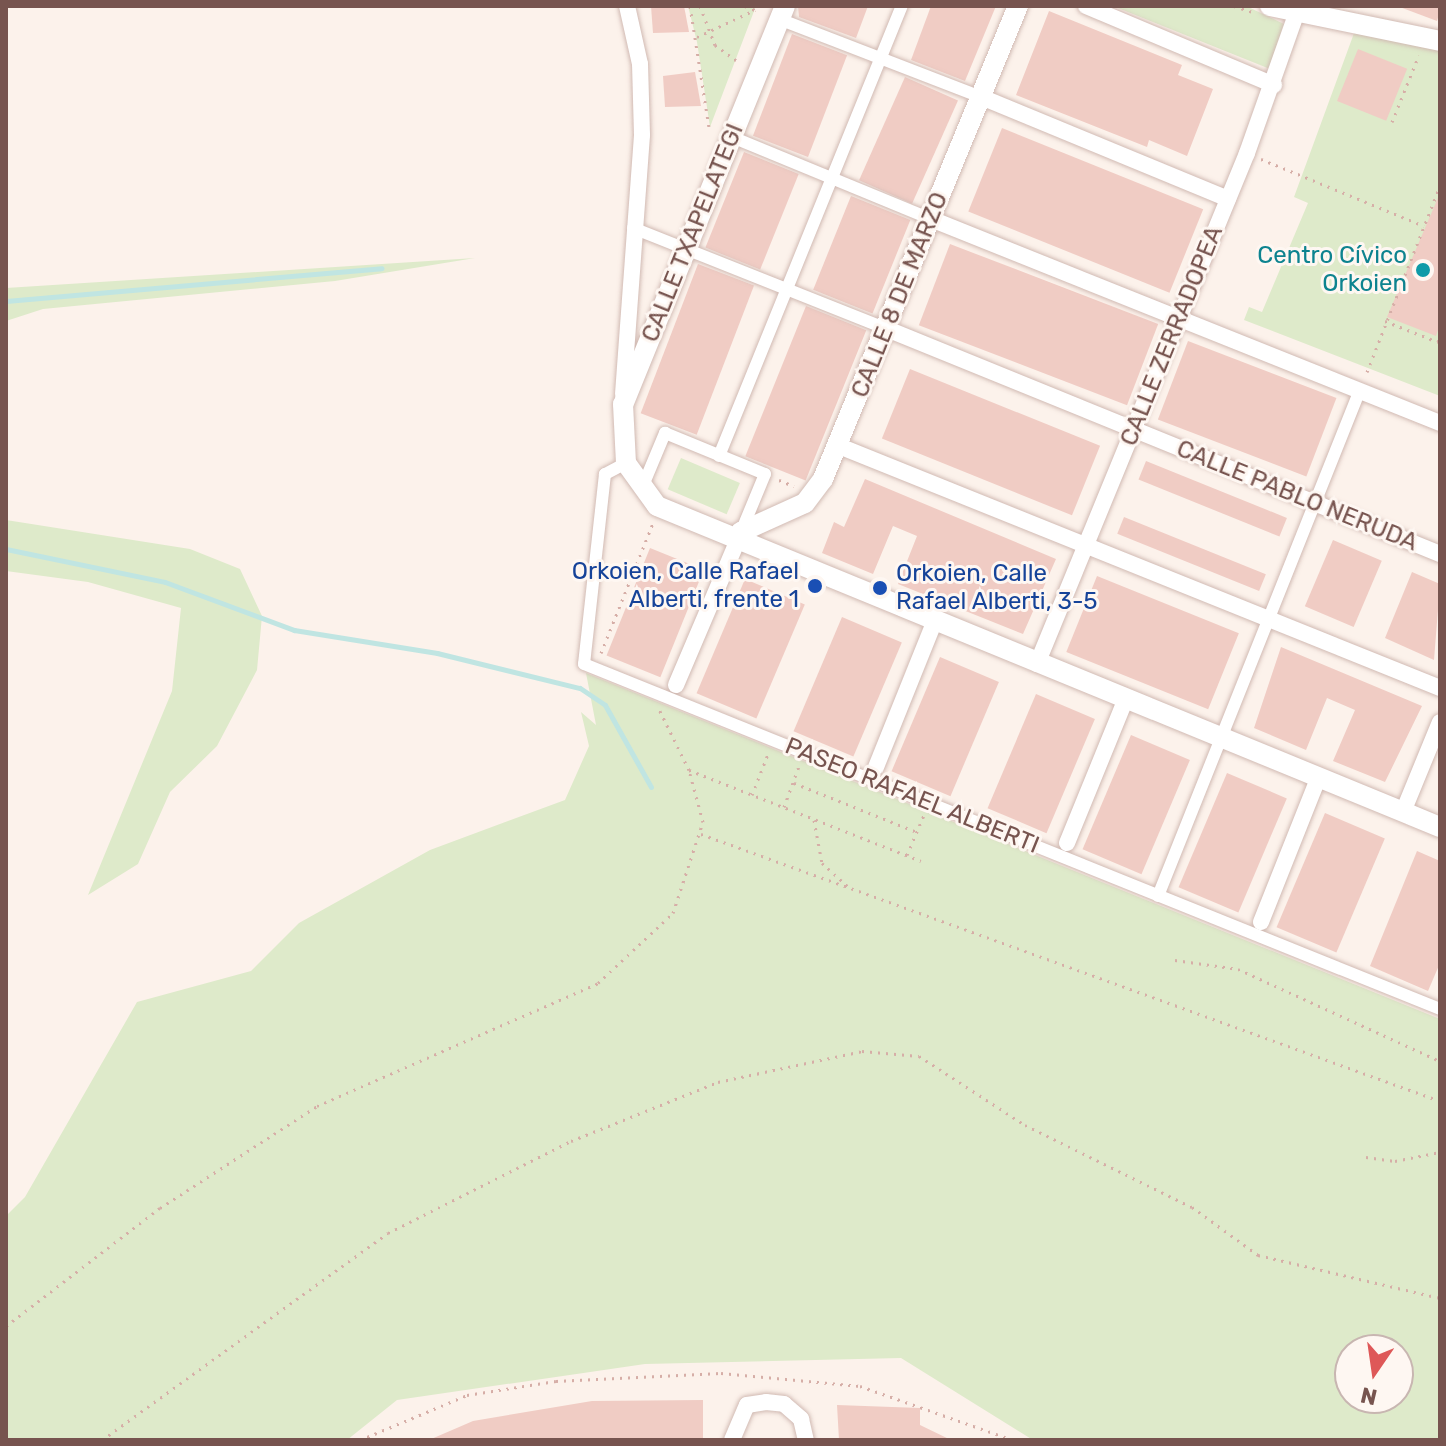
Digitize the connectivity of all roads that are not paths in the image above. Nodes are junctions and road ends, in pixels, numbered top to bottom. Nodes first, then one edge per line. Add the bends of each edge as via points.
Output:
1 (627, 6) edge
2 (902, 6) edge
3 (1018, 6) edge
4 (1086, 6) edge
5 (1270, 6) edge
6 (1298, 10) edge
7 (782, 13) edge
8 (1431, 44) edge
9 (880, 59) junction
10 (1274, 85) junction
11 (981, 97) junction
12 (732, 137) junction
13 (831, 178) junction
14 (1228, 199) junction
15 (931, 219) junction
16 (633, 228) junction
17 (686, 248) junction
18 (787, 288) junction
19 (1179, 317) junction
20 (887, 329) junction
21 (1360, 390) junction
22 (623, 404) junction
23 (1440, 423) edge
24 (1133, 429) junction
25 (839, 446) junction
26 (719, 456) junction
27 (626, 463) junction
28 (642, 488) junction
29 (1316, 503) junction
30 (739, 537) junction
31 (1085, 546) junction
32 (1440, 554) edge
33 (1268, 621) junction
34 (934, 623) junction
35 (1037, 664) junction
36 (676, 685) dead end
37 (1440, 688) edge
38 (1125, 701) junction
39 (1440, 722) edge
40 (1220, 740) junction
41 (876, 767) dead end
42 (1318, 779) junction
43 (1403, 812) junction
44 (1440, 827) edge
45 (1067, 843) dead end
46 (1158, 896) junction
47 (1261, 922) dead end
48 (1440, 1009) edge
49 (732, 1440) edge
50 (806, 1440) edge

1 - 16 street via 640,64 642,135
2 - 9 street
3 - 11 street, CALLE 8 DE MARZO
4 - 10 street
5 - 6 street
6 - 8 street
6 - 10 street, CALLE ZERRADOPEA
7 - 9 street
7 - 12 street, CALLE TXAPELATEGI
9 - 11 street
9 - 13 street
10 - 14 street, CALLE ZERRADOPEA
11 - 14 street
11 - 15 street, CALLE 8 DE MARZO
12 - 13 street
12 - 17 street, CALLE TXAPELATEGI
13 - 15 street
13 - 18 street
14 - 19 street, CALLE ZERRADOPEA
15 - 19 street
15 - 20 street, CALLE 8 DE MARZO
16 - 17 street
16 - 22 street
17 - 18 street
17 - 22 street, CALLE TXAPELATEGI
18 - 20 street
18 - 26 street
19 - 21 street
19 - 24 street, CALLE ZERRADOPEA
20 - 24 street, CALLE PABLO NERUDA
20 - 25 street, CALLE 8 DE MARZO
21 - 23 street
21 - 29 street
22 - 27 street, CALLE TXAPELATEGI
24 - 29 street, CALLE PABLO NERUDA
24 - 31 street, CALLE ZERRADOPEA
25 - 30 street, CALLE 8 DE MARZO via 805,503
25 - 31 street
26 - 28 street via 665,433
26 - 30 street via 765,474
27 - 28 street
27 - 46 street, PASEO RAFAEL ALBERTI via 605,474 584,664
28 - 30 street via 657,506
29 - 32 street, CALLE PABLO NERUDA
29 - 33 street
30 - 34 street
30 - 36 street
31 - 33 street
31 - 35 street, CALLE ZERRADOPEA
33 - 37 street
33 - 40 street
34 - 35 street
34 - 41 street
35 - 38 street
38 - 40 street
38 - 45 street
39 - 43 street
40 - 42 street
40 - 46 street
42 - 43 street
42 - 47 street
43 - 44 street
46 - 48 street, PASEO RAFAEL ALBERTI
49 - 50 street via 747,1405 766,1402 784,1404 801,1419

